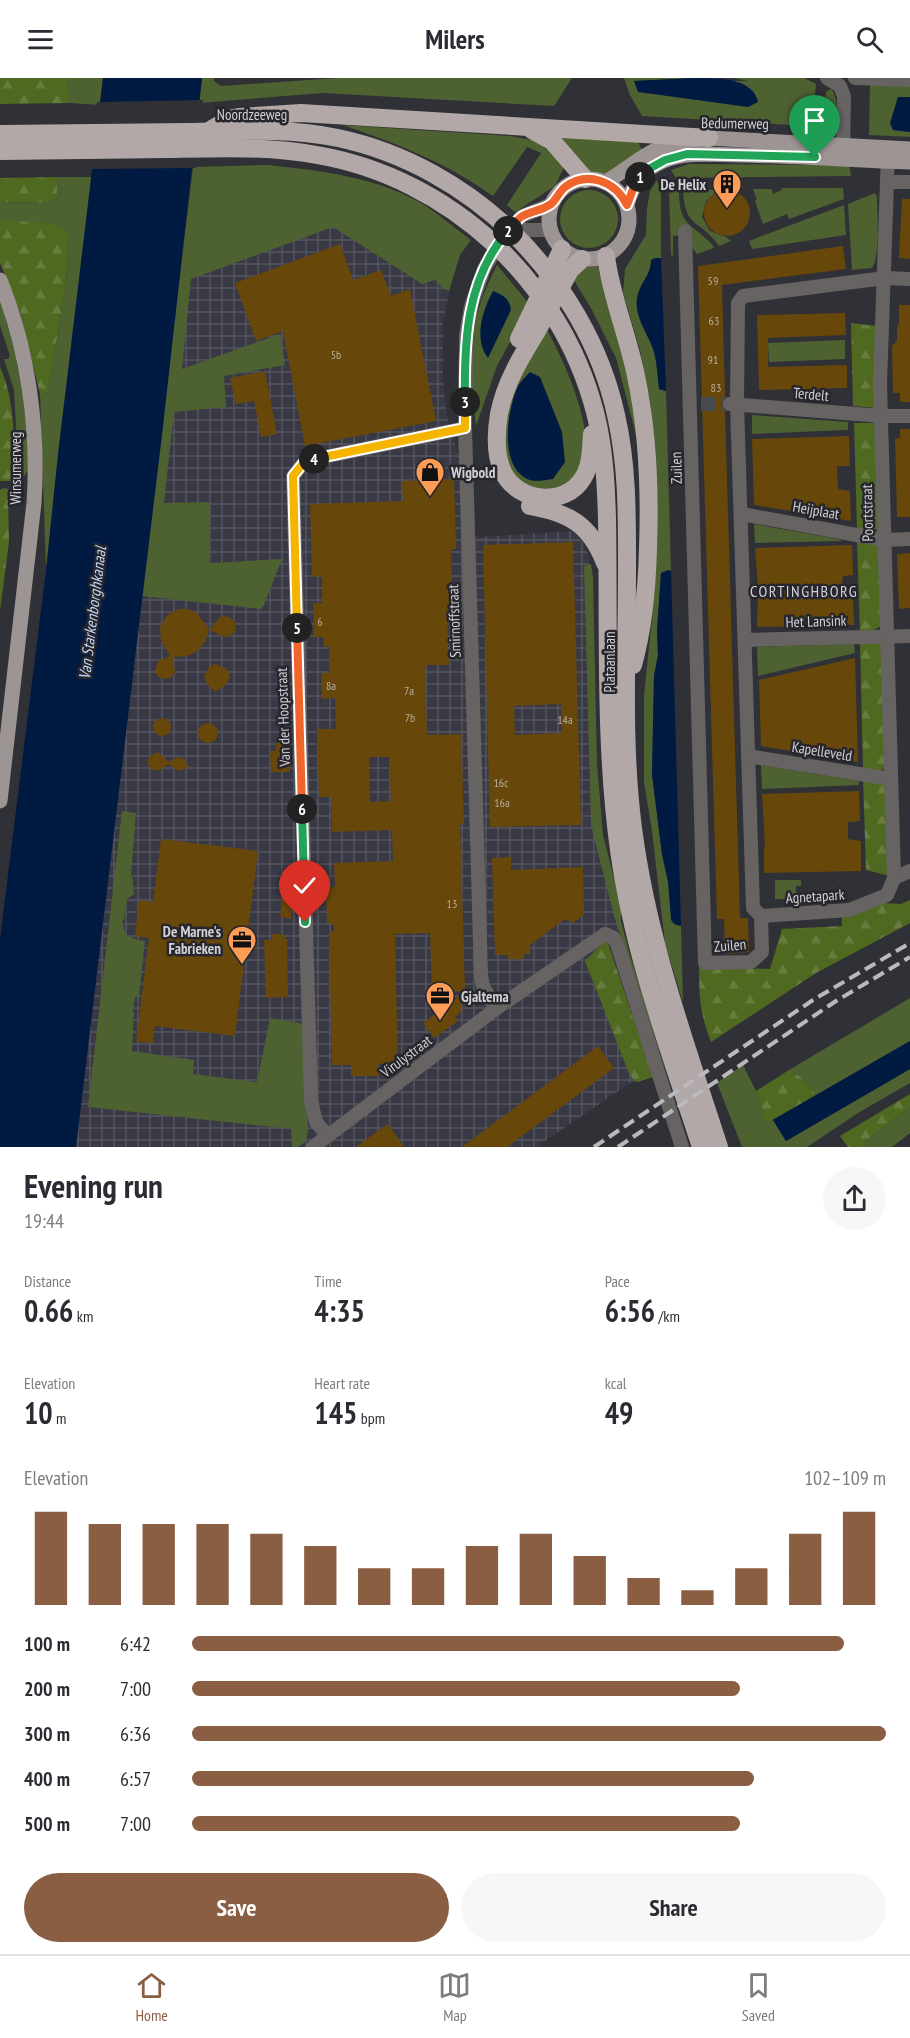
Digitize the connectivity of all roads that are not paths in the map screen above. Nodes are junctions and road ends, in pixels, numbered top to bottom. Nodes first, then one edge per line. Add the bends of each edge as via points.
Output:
1 (827, 78) edge
2 (855, 78) edge
3 (864, 78) edge
4 (910, 80) edge
5 (843, 82) edge
6 (526, 127) junction
7 (237, 132) junction
8 (0, 134) edge
9 (709, 138) junction
10 (55, 142) junction
11 (910, 148) edge
12 (0, 151) edge
13 (843, 152) junction
14 (888, 155) junction
15 (910, 162) edge
16 (585, 179) junction
17 (605, 182) junction
18 (888, 182) junction
19 (910, 182) edge
20 (552, 204) junction
21 (627, 205) junction
22 (485, 209) joint
23 (475, 226) joint
24 (550, 230) junction
25 (685, 231) dead end
26 (503, 237) junction
27 (562, 249) junction
28 (606, 256) junction
29 (582, 259) junction
30 (885, 278) junction
31 (910, 279) edge
32 (0, 280) edge
33 (733, 404) junction
34 (594, 411) junction
35 (882, 416) junction
36 (910, 416) edge
37 (465, 428) junction
38 (742, 514) junction
39 (910, 539) edge
40 (884, 540) junction
41 (608, 570) junction
42 (910, 636) edge
43 (887, 637) junction
44 (746, 640) junction
45 (626, 687) junction
46 (748, 756) junction
47 (891, 779) junction
48 (0, 801) edge
49 (910, 871) edge
50 (894, 878) junction
51 (761, 916) junction
52 (497, 1008) junction
53 (328, 1136) junction
54 (313, 1147) edge
55 (682, 1147) edge
56 (701, 1147) edge
57 (719, 1147) edge

1 - 5 street
2 - 3 street
3 - 4 street
5 - 13 street
6 - 7 highway via 301,113
6 - 9 highway
6 - 16 highway via 552,141
7 - 10 highway, Noordzeeweg
7 - 10 highway, Noordzeeweg
7 - 22 highway, Noordzeeweg via 291,131 368,146 417,166
7 - 23 highway, Noordzeeweg via 370,168 432,197
8 - 10 highway, Noordzeeweg
9 - 13 main road, Bedumerweg
9 - 17 main road, Bedumerweg via 656,149
10 - 12 highway, Noordzeeweg
11 - 14 main road, Bedumerweg
13 - 14 main road, Bedumerweg
13 - 21 main road, Bedumerweg via 676,157 654,165 640,177
14 - 15 main road, Bedumerweg
14 - 18 street, Poortstraat
16 - 17 main road
16 - 20 main road via 565,187
17 - 21 main road via 619,192
18 - 19 street
18 - 30 street, Poortstraat
20 - 24 main road
20 - 26 street, Smirnoffstraat via 522,216
21 - 28 main road via 630,221 626,236
22 - 45 highway, Plataanlaan via 535,257 571,305 607,382 622,443 627,516
23 - 34 highway, Plataanlaan via 522,272 560,327 582,372
24 - 26 street via 524,230
24 - 27 main road
25 - 51 street, Zuilen via 696,404 705,963 751,962 762,952
26 - 37 street, Smirnoffstraat via 484,269 471,306 466,335
27 - 29 main road
27 - 41 highway via 492,399 487,426 488,459 498,485 512,499 569,517 586,530 599,547
28 - 29 main road
28 - 45 highway via 636,375 650,499 641,636
29 - 34 highway via 570,270 504,390 497,442 499,462 507,480 521,492 538,498 558,496 575,488 584,478 590,457
30 - 31 street, Zuilen
30 - 33 street, Zuilen via 743,296 738,303
30 - 35 street, Poortstraat
32 - 48 main road, Winsumerweg via 21,347 35,461 33,514
33 - 35 street, Terdelt
33 - 38 street, Zuilen
34 - 41 highway, Plataanlaan via 606,482
35 - 36 street, Terdelt
35 - 40 street, Poortstraat
37 - 52 street, Smirnoffstraat via 481,975 483,987
37 - 53 street, Van der Hoopstraat via 305,461 293,476 310,1101 316,1122
38 - 40 street, Heijplaat
38 - 44 street, Zuilen
39 - 40 street, Heijplaat
40 - 43 street, Poortstraat
41 - 56 highway, Plataanlaan via 610,761 622,870 646,976
42 - 43 street, Het Lansink
43 - 44 street, Het Lansink
43 - 47 street, Poortstraat
44 - 46 street, Zuilen
45 - 57 highway, Plataanlaan via 628,783 641,878 658,957
46 - 47 street, Kapelleveld
46 - 51 street, Zuilen via 753,908
47 - 50 street, Poortstraat
49 - 50 street
50 - 51 street, Agnetapark via 887,895 858,908
52 - 53 street, Virulystraat
52 - 55 street, Virulystraat via 600,936 614,938
53 - 54 street, Virulystraat

